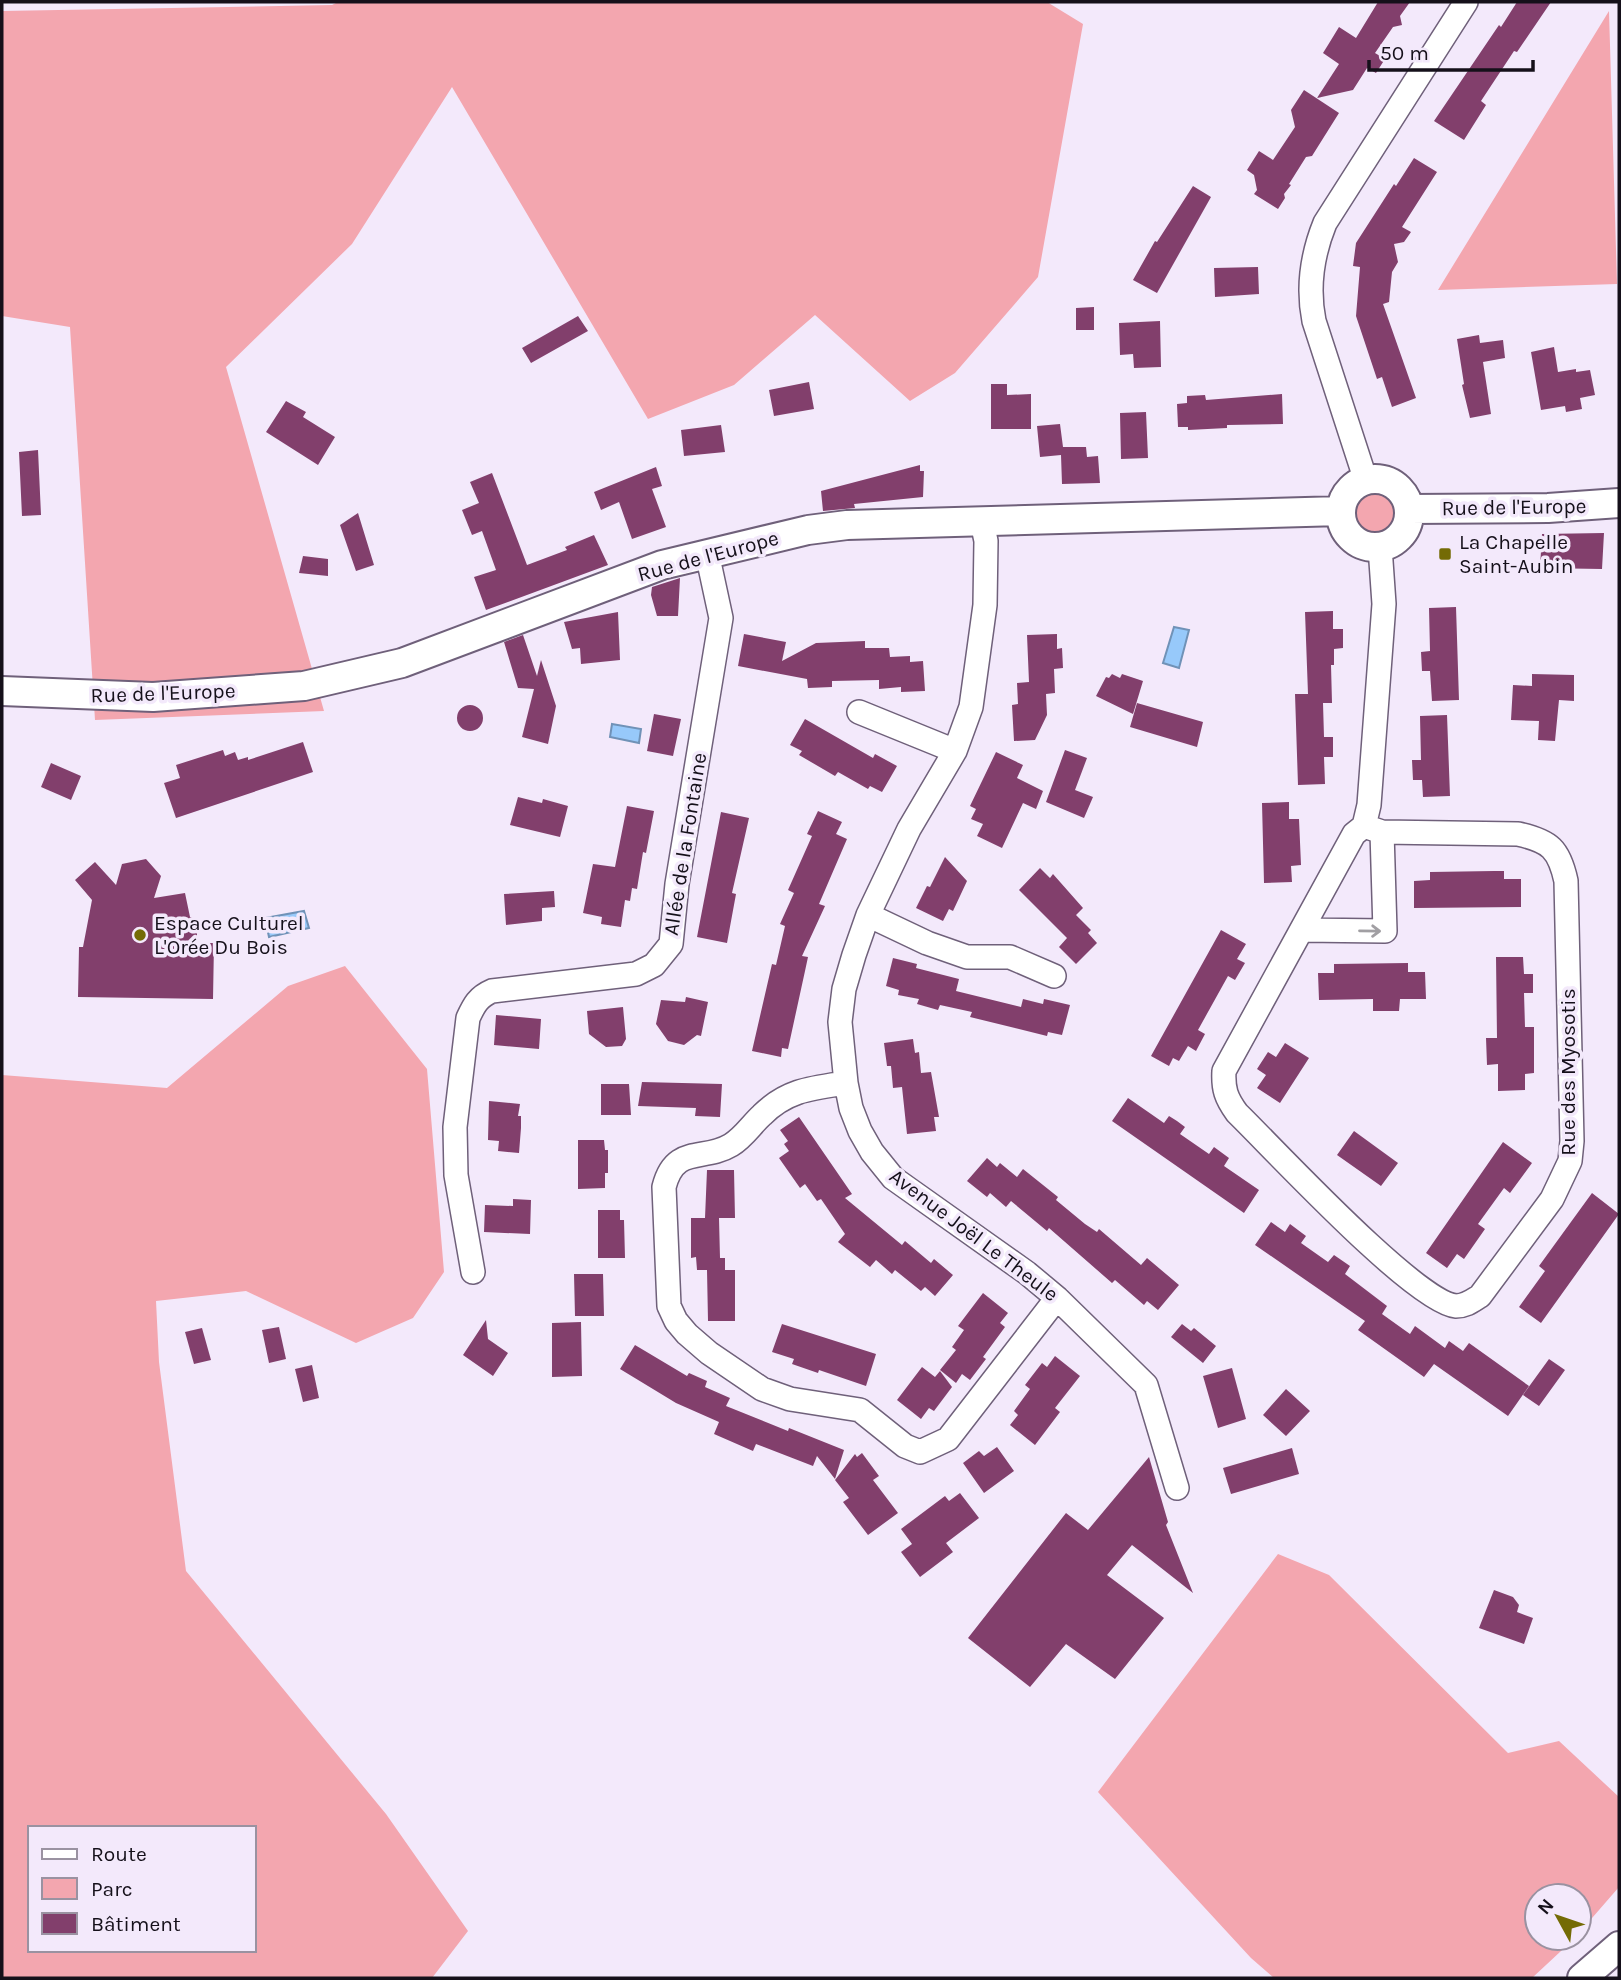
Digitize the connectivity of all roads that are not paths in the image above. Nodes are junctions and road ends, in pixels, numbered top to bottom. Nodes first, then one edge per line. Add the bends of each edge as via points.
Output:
1 (1466, 2) edge
2 (1366, 481) junction
3 (1619, 503) edge
4 (1409, 509) junction
5 (1341, 511) junction
6 (982, 522) junction
7 (1380, 547) junction
8 (707, 553) junction
9 (2, 691) edge
10 (859, 712) dead end
11 (955, 751) junction
12 (1373, 829) junction
13 (868, 915) junction
14 (1302, 930) junction
15 (1055, 976) dead end
16 (845, 1083) junction
17 (473, 1272) dead end
18 (1057, 1298) junction
19 (1177, 1488) dead end
20 (1619, 1946) edge
21 (1582, 1978) edge

1 - 2 street via 1317,242 1310,298 1314,321
2 - 4 street via 1394,485
2 - 5 street via 1347,494
3 - 4 street, Rue de l'Europe
4 - 7 street via 1403,533
5 - 6 street, Rue de l'Europe
5 - 7 street via 1350,537 1365,546
6 - 8 street, Rue de l'Europe via 847,525
6 - 11 street, Avenue Joël Le Theule via 985,605 971,707
7 - 12 street, Rue des Myosotis via 1384,604 1369,805
8 - 9 street, Rue de l'Europe via 662,565 402,663 304,687 153,697
8 - 17 street, Allée de la Fontaine via 721,618 671,944 654,965 636,974 492,991 474,1004 468,1018 455,1128 457,1175
10 - 11 street
11 - 13 street, Avenue Joël Le Theule via 909,830
12 - 14 street, Rue des Myosotis via 1354,834
14 -> 12 street, Rue des Myosotis via 1385,931
12 - 14 street, Rue des Myosotis via 1534,838 1558,853 1566,881 1570,1161 1552,1199 1480,1296 1467,1304 1444,1303 1397,1271 1226,1099 1224,1071
13 - 15 street via 967,957 1010,957
13 - 16 street, Avenue Joël Le Theule via 844,989 839,1022
16 - 18 street, Avenue Joël Le Theule via 860,1131 893,1178
16 - 18 street via 792,1093 774,1104 738,1140 718,1151 683,1157 667,1175 669,1306 687,1334 762,1389 790,1399 860,1410 905,1446 920,1452 948,1440
18 - 19 street, Avenue Joël Le Theule via 1146,1385
20 - 21 street

